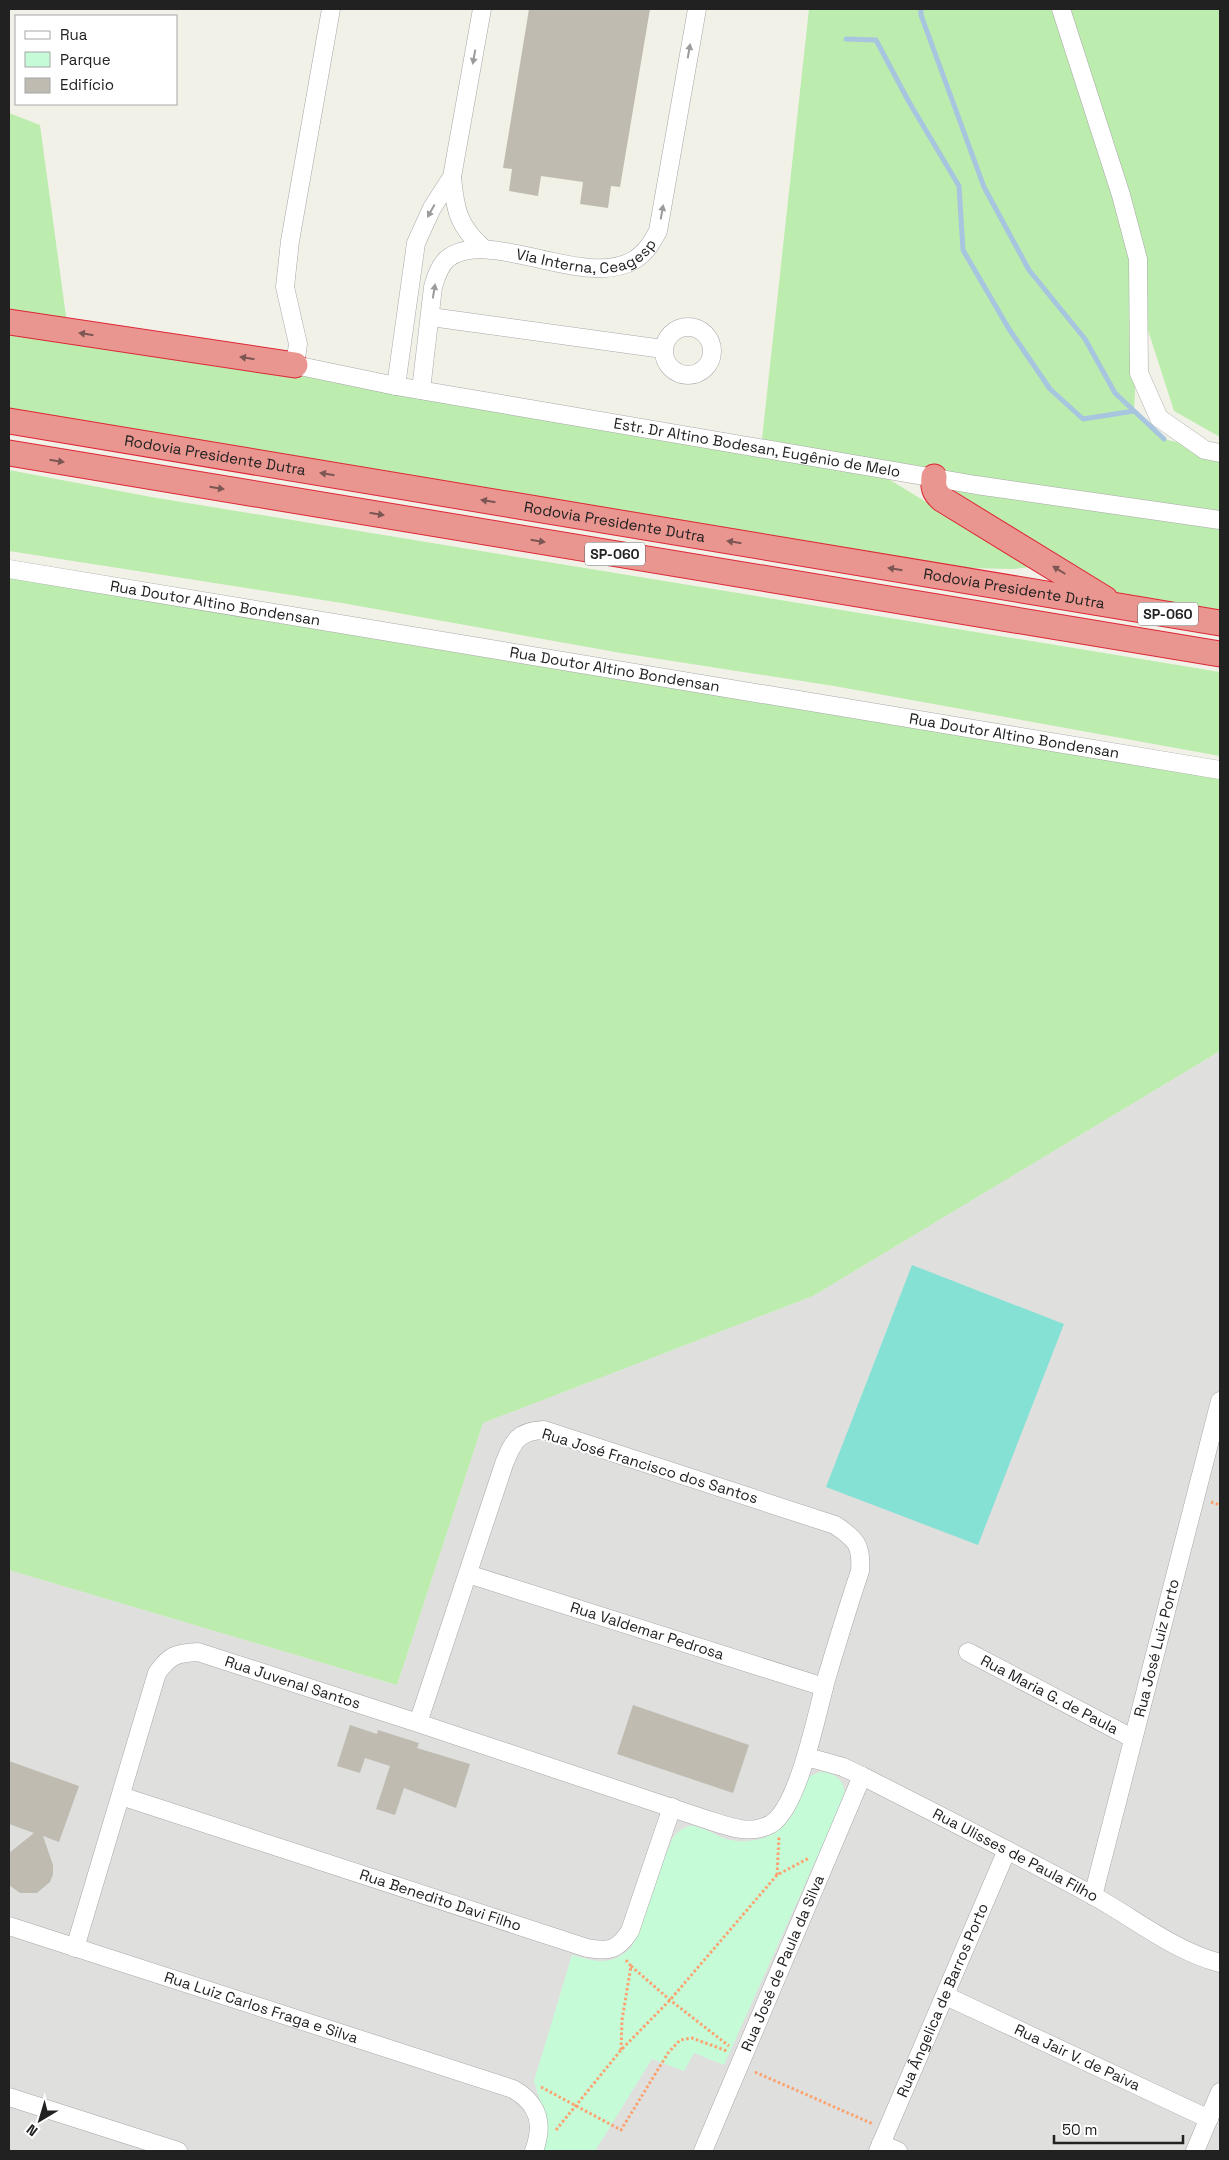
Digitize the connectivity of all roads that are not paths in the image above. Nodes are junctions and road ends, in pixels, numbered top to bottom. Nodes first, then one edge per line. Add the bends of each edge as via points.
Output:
1 (331, 9) edge
2 (482, 9) edge
3 (697, 9) edge
4 (1060, 9) edge
5 (452, 177) junction
6 (483, 248) junction
7 (431, 317) junction
8 (9, 322) edge
9 (663, 349) dead end
10 (295, 365) junction
11 (396, 386) junction
12 (421, 390) junction
13 (9, 421) edge
14 (9, 453) edge
15 (1220, 453) edge
16 (934, 477) junction
17 (1220, 520) edge
18 (9, 569) edge
19 (1115, 605) junction
20 (1220, 623) edge
21 (1220, 654) edge
22 (1220, 770) edge
23 (1220, 1401) edge
24 (468, 1574) junction
25 (968, 1652) dead end
26 (824, 1687) junction
27 (418, 1723) junction
28 (1132, 1738) junction
29 (807, 1758) junction
30 (862, 1776) junction
31 (120, 1796) junction
32 (672, 1807) junction
33 (772, 1823) joint
34 (1007, 1850) junction
35 (1094, 1896) junction
36 (9, 1926) edge
37 (75, 1948) junction
38 (1220, 1962) edge
39 (946, 1996) junction
40 (1220, 2092) edge
41 (9, 2097) edge
42 (1209, 2119) junction
43 (882, 2142) edge
44 (536, 2145) edge
45 (178, 2151) edge
46 (703, 2151) edge
47 (898, 2151) edge
48 (1195, 2151) edge

1 - 10 street via 290,241 285,287 298,344
2 -> 5 street
6 -> 3 street, Via Interna, Ceagesp via 598,269 618,267 634,260 648,248 658,231
4 - 15 street via 1138,259 1139,372 1158,418 1205,450
5 - 6 street via 462,225
5 -> 11 street via 432,208 416,243
7 -> 6 street, Via Interna, Ceagesp via 434,286 447,259
7 - 9 street
7 - 12 street, Via Interna, Ceagesp
10 -> 8 highway
10 - 11 street, Estr. Dr Altino Bodesan, Eugênio de Melo
11 - 12 street, Estr. Dr Altino Bodesan, Eugênio de Melo
12 - 16 street, Estr. Dr Altino Bodesan, Eugênio de Melo
19 -> 13 highway, Rodovia Presidente Dutra / SP-060
14 -> 21 highway, Rodovia Presidente Dutra / SP-060
16 - 17 street, Estr. Dr Altino Bodesan, Eugênio de Melo
19 -> 16 highway via 942,499 933,487
18 - 22 street, Rua Doutor Altino Bondensan
19 - 20 highway, Rodovia Presidente Dutra / SP-060
23 - 28 street, Rua José Luiz Porto
24 - 26 street, Rua Valdemar Pedrosa
24 - 26 street, Rua José Francisco dos Santos via 509,1451 518,1437 528,1430 544,1430 835,1525 852,1536 861,1552 860,1571
24 - 27 street, Rua José Francisco dos Santos
25 - 28 street, Rua Maria G. de Paula
26 - 29 street, Rua José Francisco dos Santos
27 - 31 street, Rua Juvenal Santos via 198,1652 180,1653 166,1659 157,1673
27 - 32 street, Rua Juvenal Santos
28 - 35 street, Rua José Luiz Porto
29 - 30 street, Rua Ulisses de Paula Filho via 843,1767
29 - 33 street, Rua José Francisco dos Santos via 784,1812
30 - 34 street, Rua Ulisses de Paula Filho
30 - 46 street, Rua José de Paula da Silva via 738,2060
31 - 32 street, Rua Benedito Davi Filho via 601,1950 615,1948 630,1931
31 - 37 street, Rua Juvenal Santos
32 - 33 street, Rua Juvenal Santos via 746,1830
34 - 35 street, Rua Ulisses de Paula Filho
34 - 39 street, Rua Ângelica de Barros Porto
35 - 38 street, Rua Ulisses de Paula Filho via 1185,1949
36 - 37 street, Rua Luiz Carlos Fraga e Silva
37 - 44 street, Rua Luiz Carlos Fraga e Silva via 519,2093 538,2116
39 - 42 street, Rua Jair V. de Paiva
39 - 43 street, Rua Ângelica de Barros Porto
40 - 42 street
41 - 45 street
42 - 48 street
43 - 47 street

